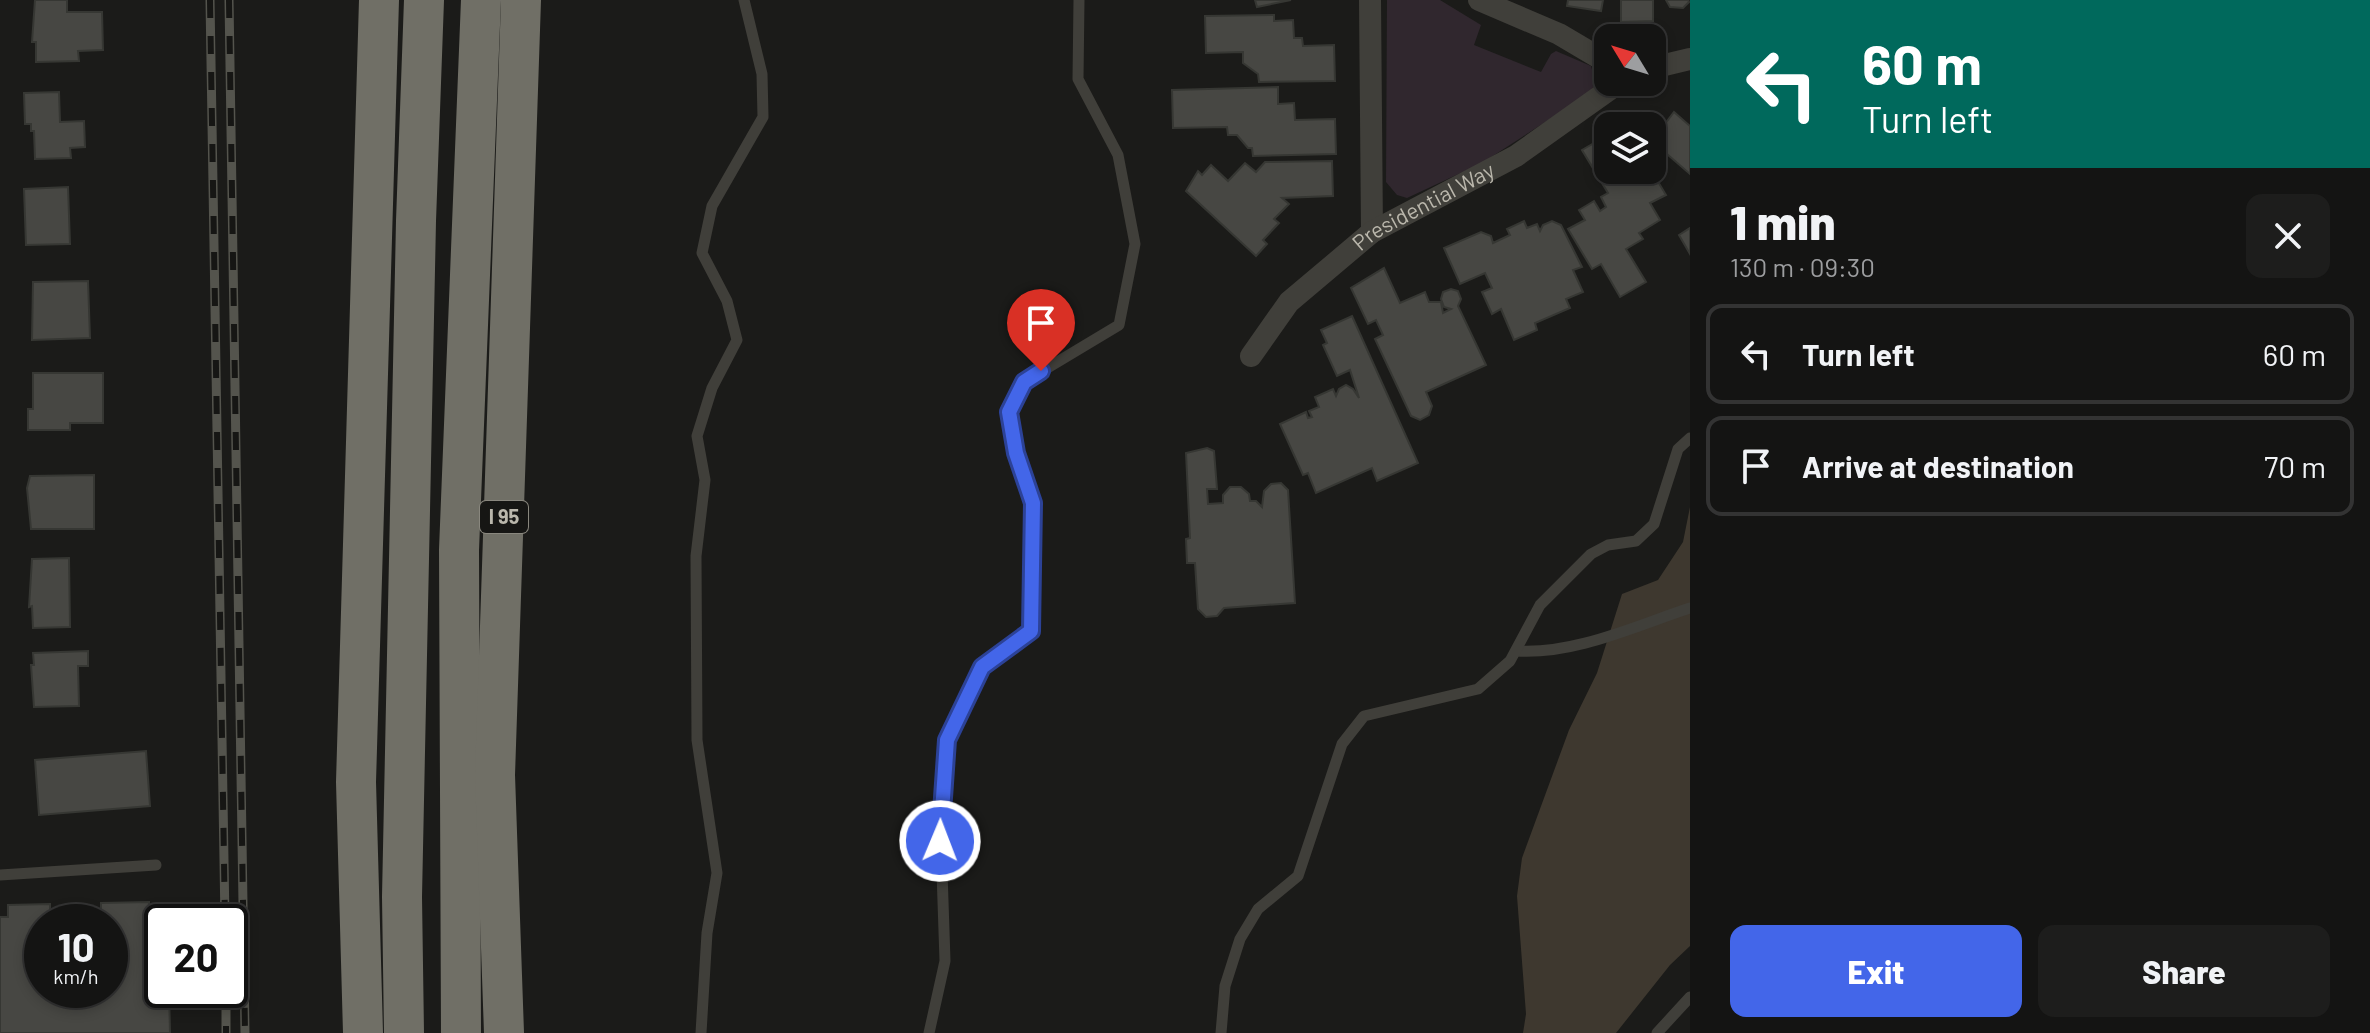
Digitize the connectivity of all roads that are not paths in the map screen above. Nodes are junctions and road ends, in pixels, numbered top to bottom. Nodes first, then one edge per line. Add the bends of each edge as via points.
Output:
1 (379, 0) edge
2 (424, 0) edge
3 (481, 0) edge
4 (521, 0) edge
5 (744, 0) edge
6 (1079, 0) edge
7 (1370, 0) edge
8 (1479, 0) edge
9 (1594, 55) edge
10 (1690, 59) edge
11 (1666, 65) edge
12 (1600, 96) edge
13 (1372, 232) junction
14 (1251, 356) dead end
15 (1690, 438) edge
16 (1690, 608) edge
17 (1516, 651) junction
18 (156, 865) dead end
19 (0, 875) edge
20 (1690, 997) edge
21 (363, 1033) edge
22 (404, 1033) edge
23 (461, 1033) edge
24 (504, 1033) edge
25 (701, 1033) edge
26 (929, 1033) edge
27 (1221, 1033) edge
28 (1657, 1033) edge

1 - 21 highway via 356,782
2 - 22 highway via 402,850
3 - 23 highway via 459,550
4 - 24 highway, I 95 via 495,775
5 - 25 lane via 762,74 763,117 712,206 702,253 727,301 737,340 712,388 697,436 705,480 696,556 697,740 717,873
6 - 26 lane via 1078,79 1118,155 1135,244 1119,325 1024,382 1009,412 1033,503 1031,631 982,667 947,740 940,812 945,961
7 - 13 street
8 - 9 street
10 - 11 street
12 - 13 street, Presidential Way via 1516,156
13 - 14 street, Presidential Way via 1289,302
15 - 17 lane via 1678,449 1654,524 1636,541 1591,554 1540,605
16 - 17 lane via 1582,643 1536,653
17 - 27 lane via 1478,689 1364,716 1342,744 1298,876 1258,909 1240,939 1225,986
18 - 19 lane
20 - 28 lane

